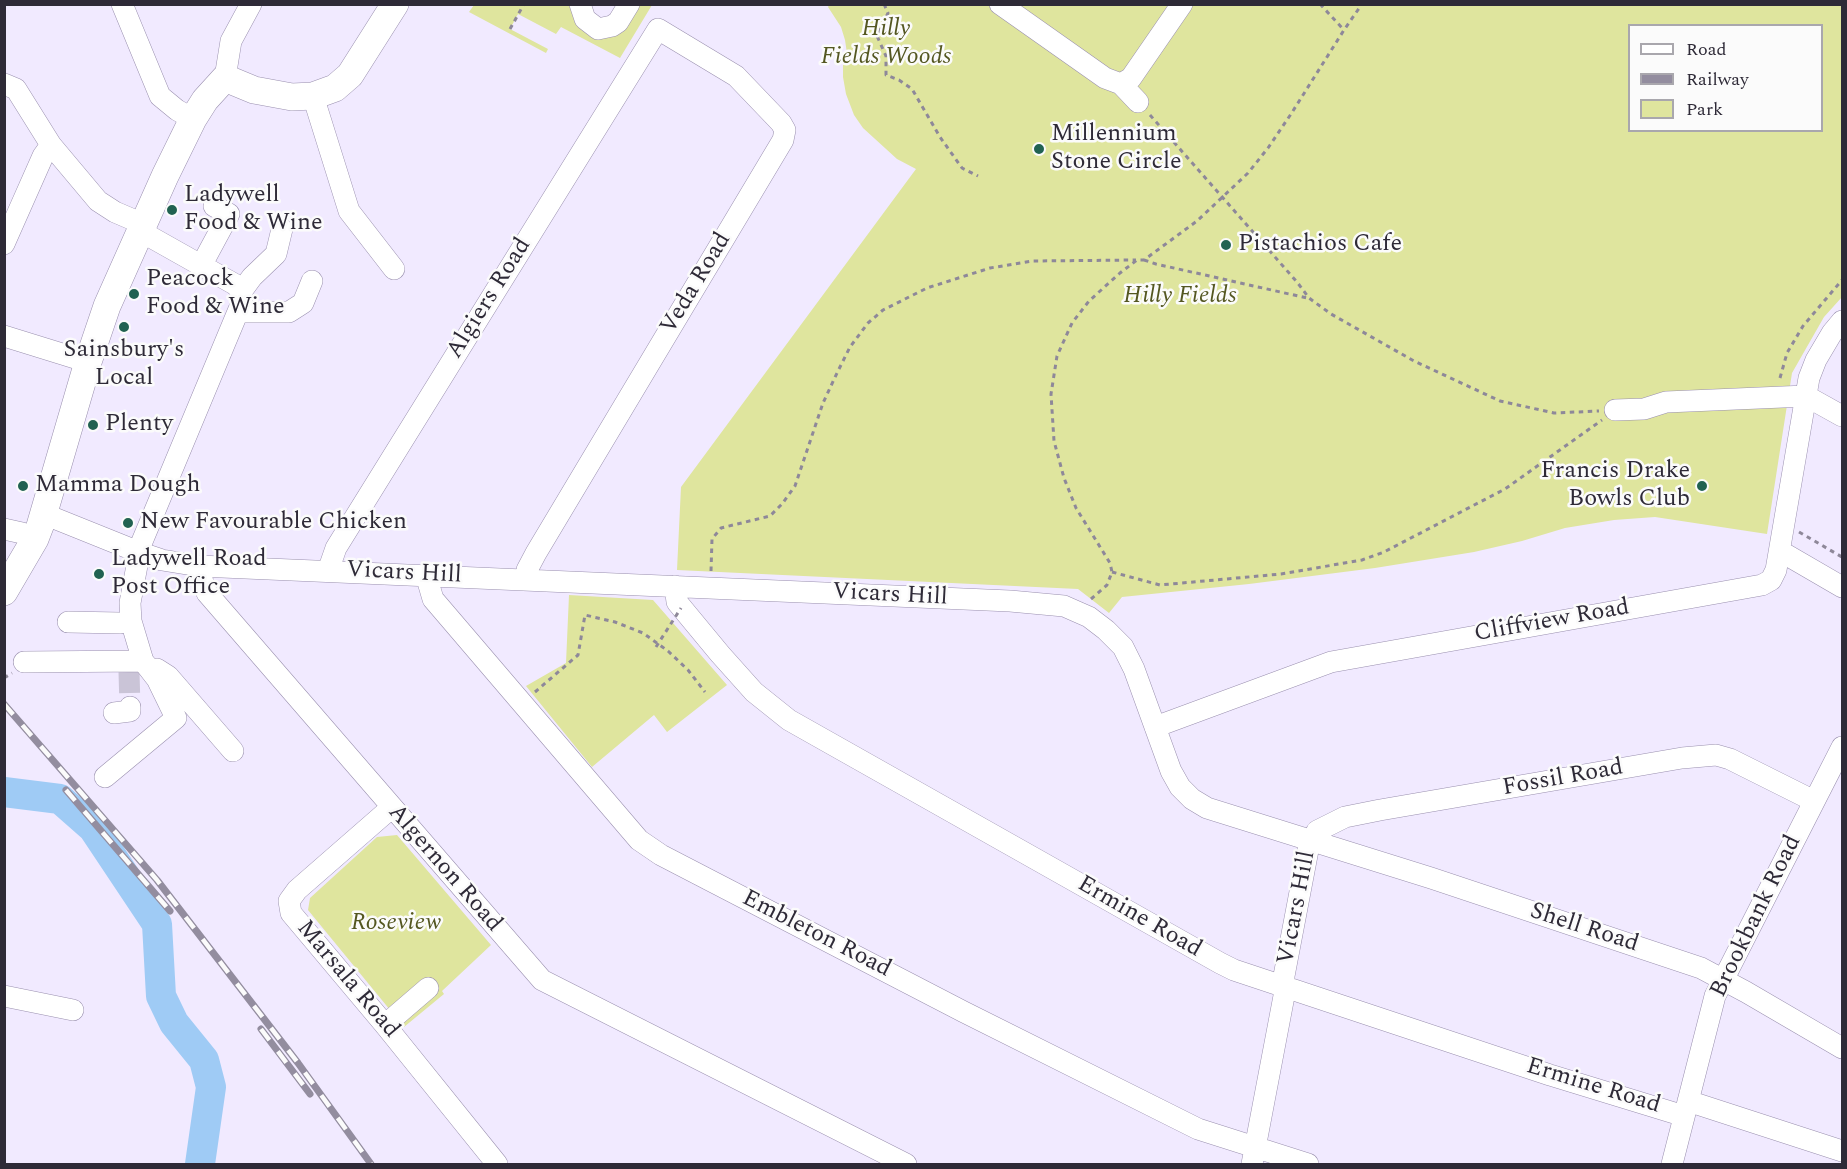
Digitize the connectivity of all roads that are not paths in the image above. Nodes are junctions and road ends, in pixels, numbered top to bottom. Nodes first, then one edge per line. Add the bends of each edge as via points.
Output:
1 (122, 4) edge
2 (251, 4) edge
3 (395, 4) edge
4 (580, 4) edge
5 (629, 4) edge
6 (1000, 4) edge
7 (1182, 4) edge
8 (658, 29) joint
9 (225, 78) junction
10 (4, 84) edge
11 (1121, 84) junction
12 (313, 96) junction
13 (1137, 102) road end
14 (193, 119) junction
15 (51, 145) junction
16 (214, 206) dead end
17 (141, 227) junction
18 (282, 229) dead end
19 (4, 244) edge
20 (201, 266) junction
21 (394, 269) dead end
22 (312, 281) dead end
23 (240, 302) junction
24 (1842, 321) edge
25 (4, 336) edge
26 (88, 362) junction
27 (1806, 396) junction
28 (1616, 410) road end
29 (1842, 416) edge
30 (44, 514) junction
31 (4, 529) edge
32 (35, 539) junction
33 (1780, 551) junction
34 (141, 553) junction
35 (199, 566) junction
36 (328, 571) junction
37 (426, 575) junction
38 (526, 579) junction
39 (675, 586) junction
40 (1842, 587) edge
41 (4, 592) edge
42 (131, 621) junction
43 (68, 622) dead end
44 (24, 662) dead end
45 (134, 665) junction
46 (1155, 727) junction
47 (1842, 747) edge
48 (233, 751) dead end
49 (105, 777) dead end
50 (1814, 801) junction
51 (391, 808) junction
52 (1312, 840) junction
53 (1723, 980) junction
54 (1284, 986) junction
55 (428, 988) dead end
56 (4, 996) edge
57 (73, 1010) dead end
58 (385, 1025) junction
59 (1842, 1048) edge
60 (1686, 1108) junction
61 (1842, 1151) edge
62 (1254, 1156) edge
63 (497, 1164) edge
64 (906, 1164) edge
65 (1308, 1164) edge
66 (1672, 1164) edge

1 - 14 street via 160,96
2 - 9 street via 231,41
3 - 12 main road via 350,75 335,88
4 - 5 street via 585,19 598,29 618,22
6 - 11 street via 1105,78
7 - 11 street via 1131,78
8 - 36 street, Algiers Road via 336,548
8 - 38 street, Veda Road via 736,76 781,123 785,130 783,140 536,553
9 - 12 main road via 254,90 292,97
9 - 14 main road
10 - 15 street via 16,89
11 - 13 street
12 - 21 street via 349,211
14 - 17 main road
15 - 17 street via 98,201
15 - 19 street
16 - 20 street via 229,214
17 - 20 street
17 - 26 main road
18 - 23 street via 276,254 252,277
20 - 23 street via 236,285
22 - 23 street via 303,303 289,312
23 - 34 street via 141,544
24 - 27 street, Cliffview Road via 1815,360
25 - 26 street
26 - 30 main road
27 - 28 street via 1666,402 1644,409
27 - 29 street
27 - 33 street, Cliffview Road
30 - 32 main road
30 - 34 street
31 - 32 street
32 - 41 main road
33 - 40 street
33 - 46 street, Cliffview Road via 1771,580 1762,585 1331,662
34 - 35 street
34 - 42 street via 130,603
35 - 36 street, Vicars Hill
35 - 51 street, Algernon Road via 207,593
36 - 37 street, Vicars Hill
37 - 38 street, Vicars Hill
37 - 62 street, Embleton Road via 433,599 639,840 964,1012
38 - 39 street, Vicars Hill
39 - 46 street, Vicars Hill via 1065,606 1089,617 1122,648
39 - 54 street, Ermine Road via 676,602 681,608 754,693 789,720 1220,963
42 - 43 street
42 - 45 street
44 - 45 street
45 - 48 street via 168,676
45 - 49 street via 157,680 176,718
46 - 52 street, Vicars Hill via 1171,771 1192,799 1207,808
47 - 50 street, Brookbank Road
50 - 52 street, Fossil Road via 1716,755 1345,817 1317,831
50 - 53 street, Brookbank Road
51 - 58 street, Marsala Road via 289,901 291,913
51 - 64 street, Algernon Road via 542,980
52 - 53 street, Shell Road via 1701,968
52 - 54 street, Vicars Hill
53 - 59 street, Shell Road
53 - 60 street, Brookbank Road via 1715,996
54 - 60 street, Ermine Road via 1550,1075
54 - 62 street, Vicars Hill
55 - 58 street
56 - 57 street
58 - 63 street, Marsala Road
60 - 61 street, Ermine Road
60 - 66 street, Brookbank Road
62 - 65 street, Embleton Road

